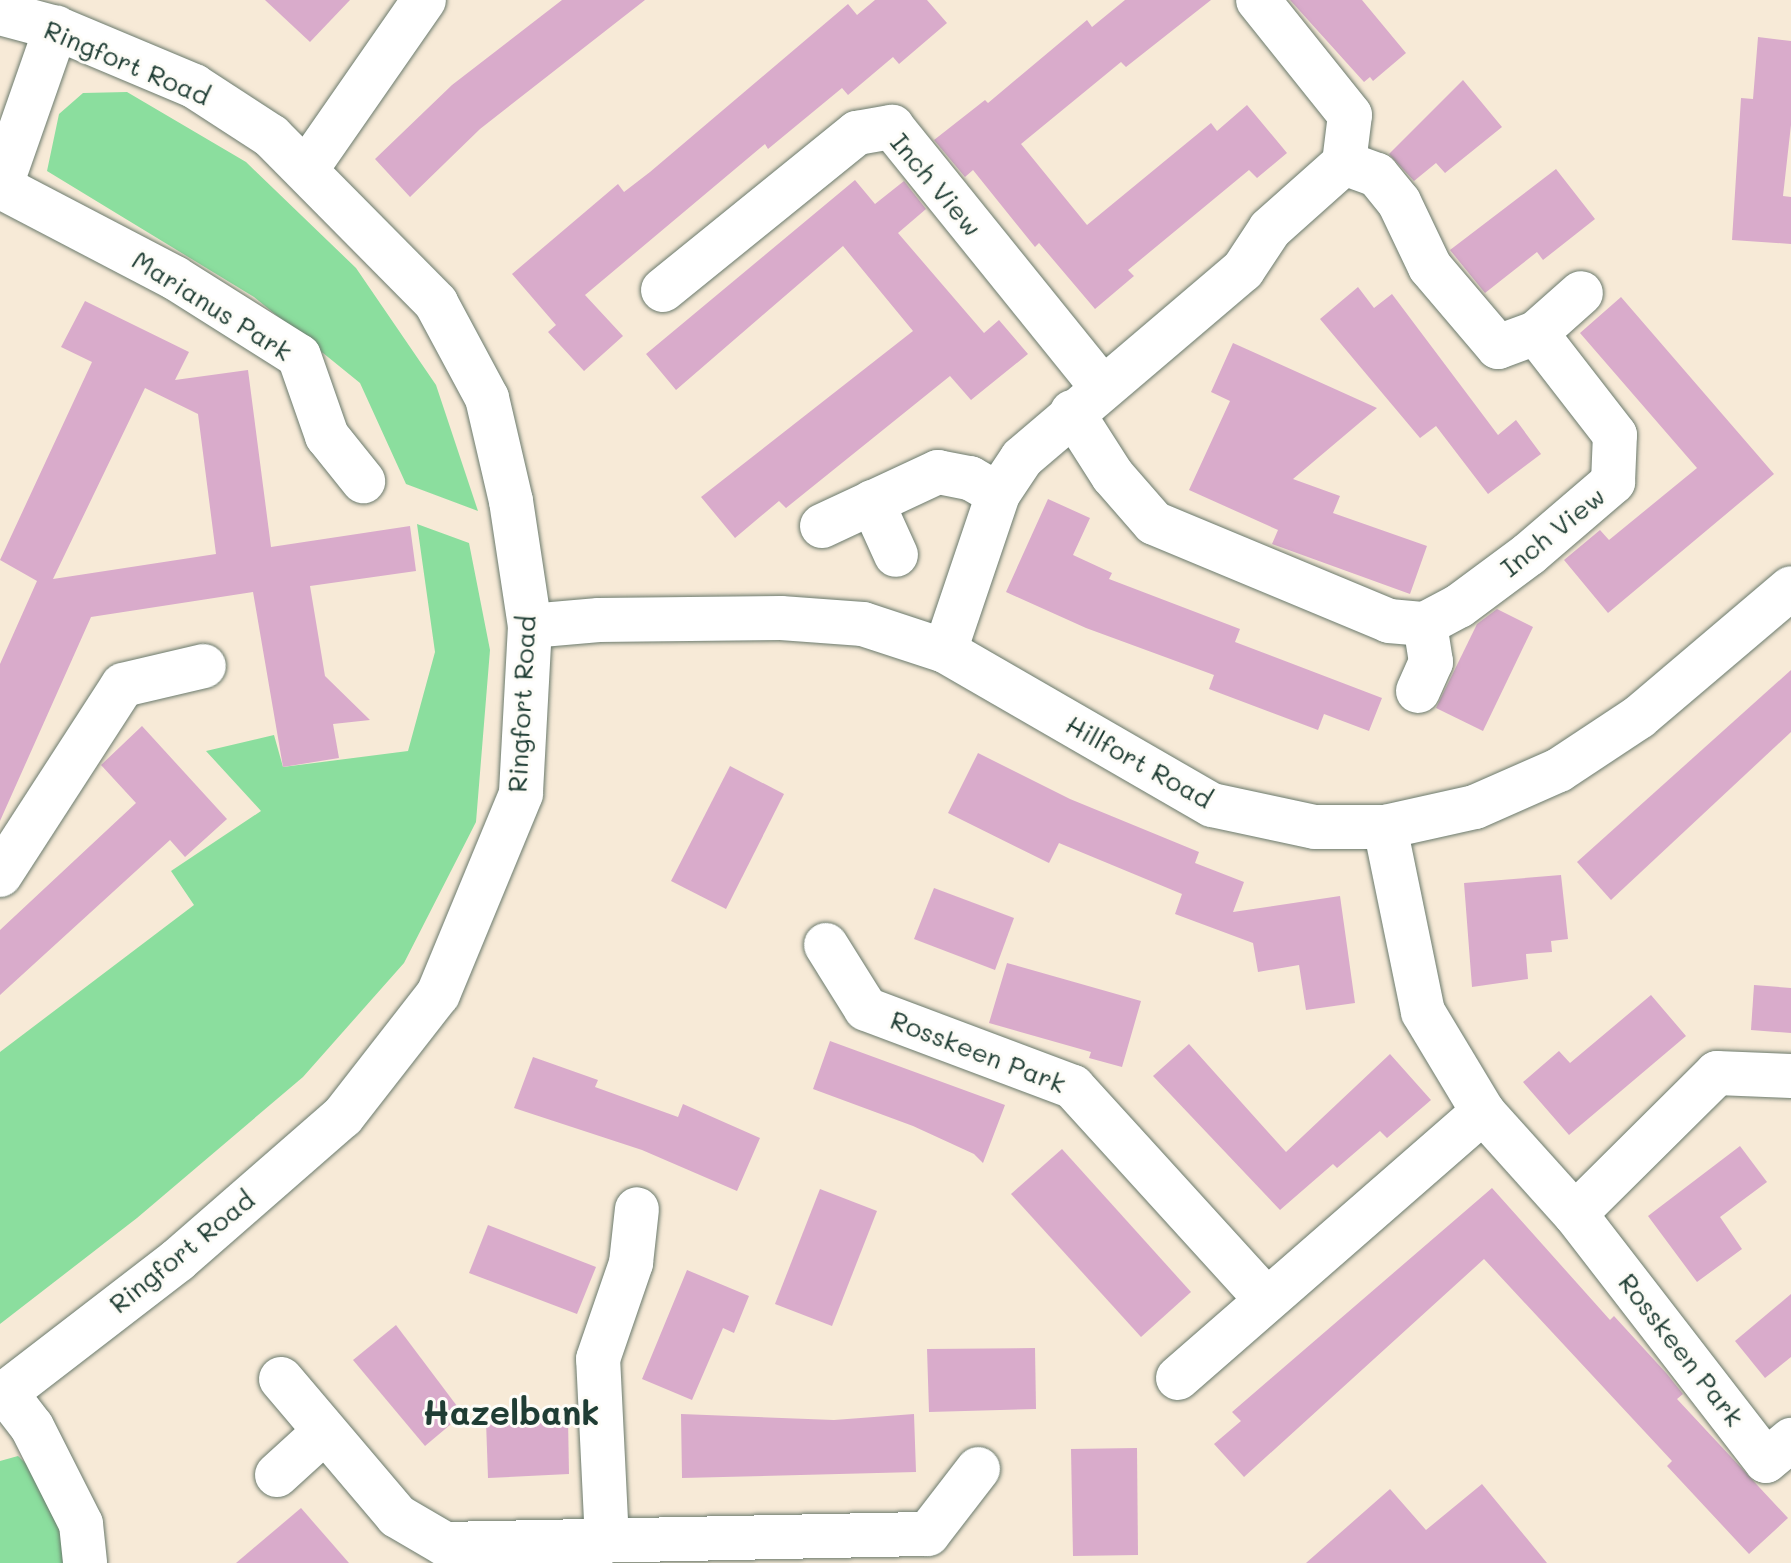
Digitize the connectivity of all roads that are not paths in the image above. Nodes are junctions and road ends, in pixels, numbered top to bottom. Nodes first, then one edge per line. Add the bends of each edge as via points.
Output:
1 (424, 0) edge
2 (1258, 0) edge
3 (0, 13) edge
4 (56, 28) junction
5 (1344, 163) junction
6 (308, 167) junction
7 (0, 187) edge
8 (663, 290) dead end
9 (1581, 293) dead end
10 (1517, 340) junction
11 (1086, 399) junction
12 (363, 481) dead end
13 (998, 494) junction
14 (872, 502) junction
15 (822, 526) dead end
16 (896, 555) dead end
17 (1791, 588) edge
18 (1425, 624) junction
19 (530, 626) junction
20 (945, 651) junction
21 (204, 666) dead end
22 (1418, 691) dead end
23 (1385, 827) junction
24 (0, 875) edge
25 (826, 945) dead end
26 (1791, 1076) edge
27 (1483, 1112) junction
28 (637, 1209) dead end
29 (1575, 1214) junction
30 (1265, 1298) junction
31 (1178, 1378) dead end
32 (281, 1379) dead end
33 (3, 1394) edge
34 (323, 1433) junction
35 (1791, 1440) edge
36 (978, 1469) dead end
37 (277, 1475) dead end
38 (607, 1541) junction
39 (807, 1550) edge
40 (85, 1563) edge

1 - 6 street
2 - 5 street via 1350,115
3 - 4 street, Ringfort Road
4 - 6 street, Ringfort Road via 194,86
4 - 7 street, Marianus Park
5 - 10 street, Inch View via 1377,175 1399,202 1430,267
5 - 11 street via 1270,229 1243,270
6 - 19 street, Ringfort Road via 436,303 487,398 511,501
7 - 12 street, Marianus Park via 175,278 299,356 327,436
8 - 11 street, Inch View via 857,133 892,127
9 - 10 street
10 - 18 street, Inch View via 1615,435 1613,482 1518,563
11 - 13 street via 1022,458
11 - 18 street, Inch View via 1113,476 1154,523 1389,621
13 - 14 street via 970,478 938,472
13 - 20 street
14 - 15 street
14 - 16 street
17 - 23 street, Hillfort Road via 1639,717 1559,770 1475,807
18 - 22 street via 1431,662
19 - 20 street, Hillfort Road via 781,618 863,624
19 - 33 street, Ringfort Road via 521,794 438,994 343,1116 178,1260
20 - 23 street, Hillfort Road via 1212,805 1315,827
21 - 24 street via 123,685
23 - 27 street, Rosskeen Park via 1423,1012
25 - 30 street, Rosskeen Park via 866,1009 1073,1087
26 - 29 street via 1717,1073
27 - 29 street, Rosskeen Park
27 - 30 street
28 - 38 street via 631,1263 598,1359
29 - 35 street, Rosskeen Park via 1766,1461
30 - 31 street
32 - 34 street
33 - 40 street via 32,1427 81,1524
34 - 37 street
34 - 38 street via 397,1516 445,1544
36 - 39 street via 928,1534
38 - 39 street

